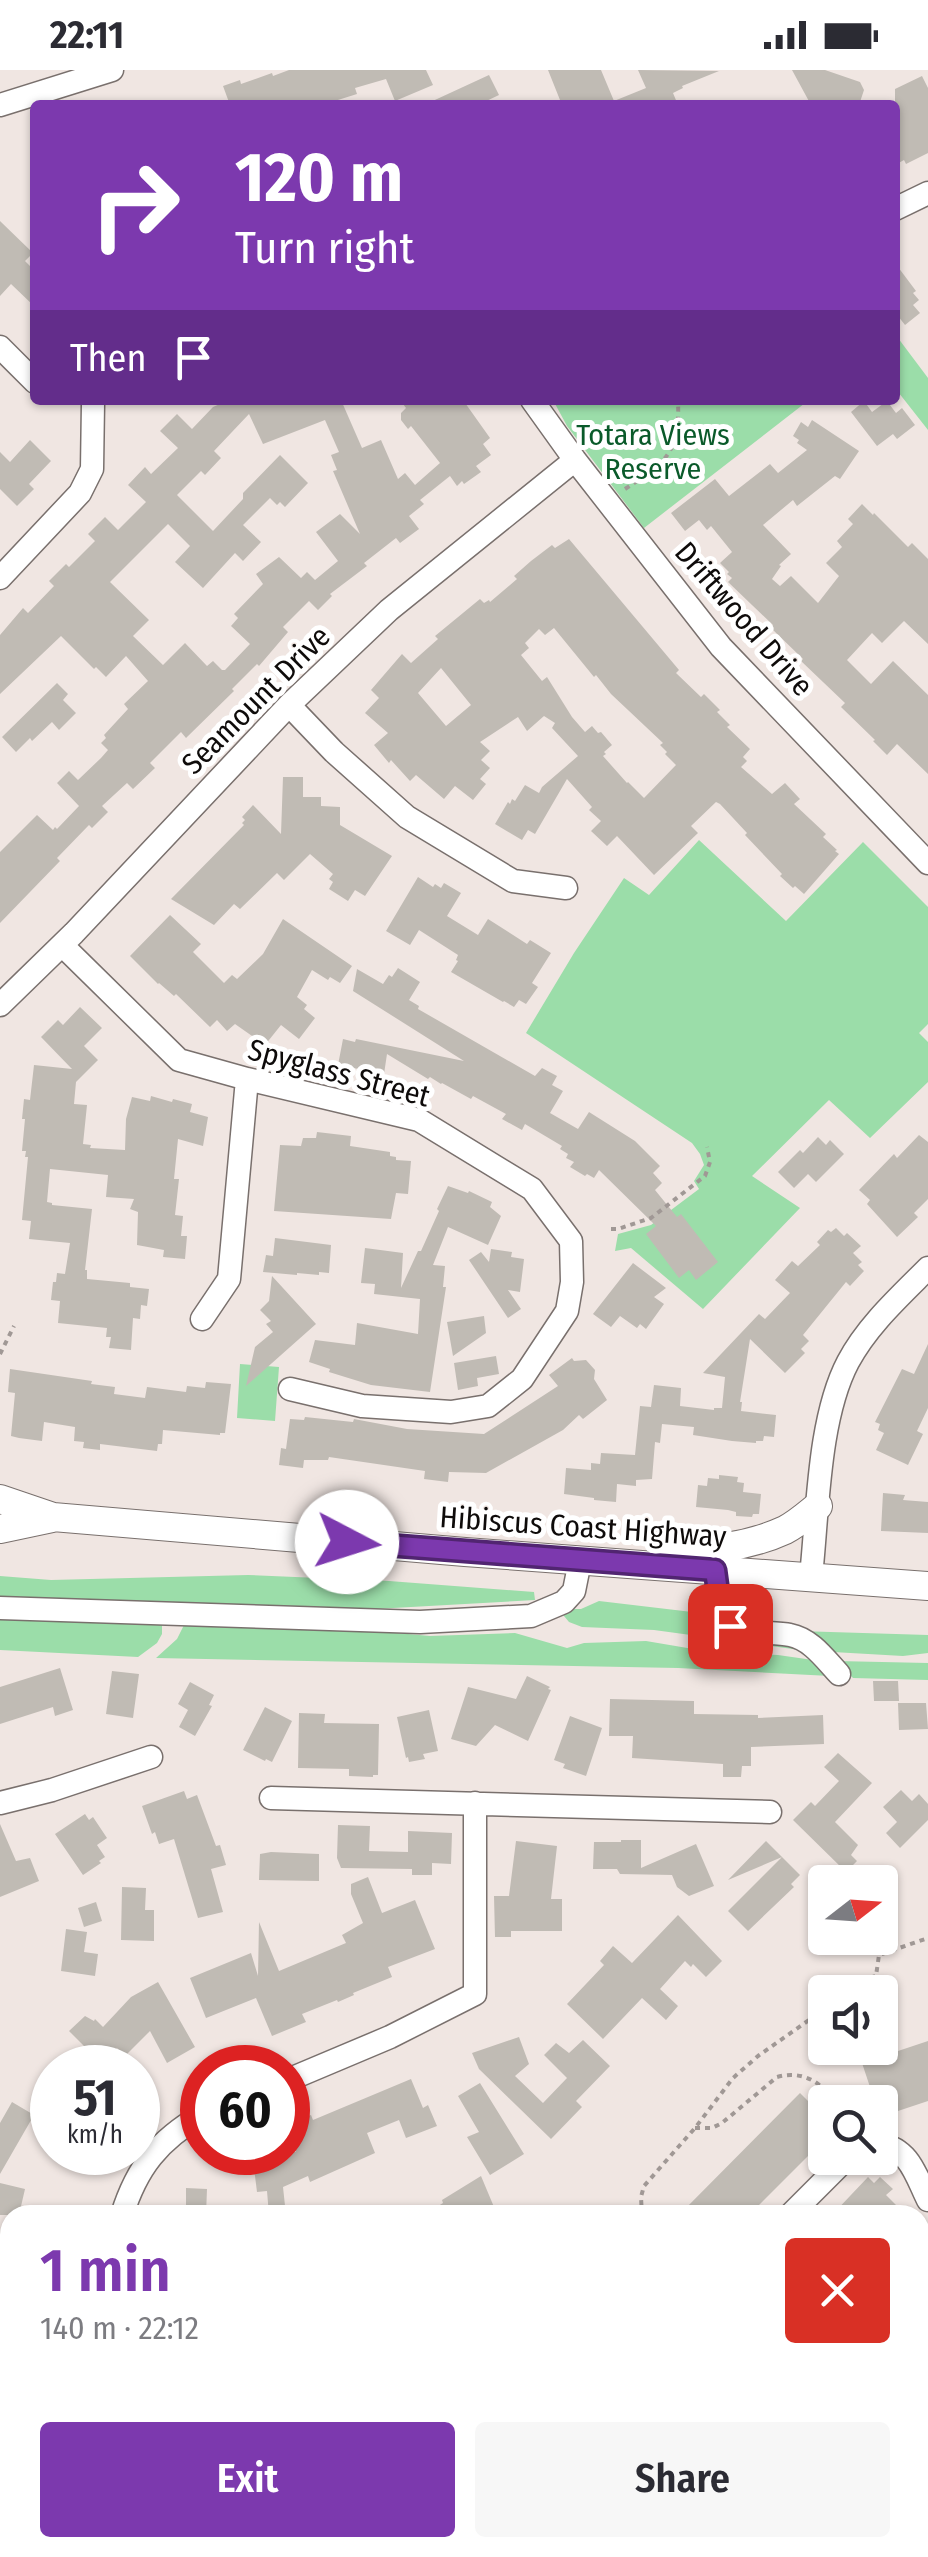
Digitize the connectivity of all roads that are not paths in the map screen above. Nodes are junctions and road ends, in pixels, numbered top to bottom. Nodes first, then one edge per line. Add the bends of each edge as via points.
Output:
1 (112, 70) edge
2 (0, 106) edge
3 (928, 194) edge
4 (900, 207) edge
5 (0, 347) edge
6 (30, 377) edge
7 (89, 405) edge
8 (536, 405) edge
9 (575, 460) junction
10 (0, 578) edge
11 (290, 705) junction
12 (928, 863) edge
13 (566, 888) dead end
14 (62, 945) junction
15 (0, 1005) edge
16 (247, 1079) junction
17 (928, 1268) edge
18 (202, 1319) dead end
19 (290, 1389) dead end
20 (0, 1499) edge
21 (818, 1506) junction
22 (53, 1518) junction
23 (0, 1529) edge
24 (580, 1561) junction
25 (619, 1564) junction
26 (715, 1570) junction
27 (812, 1576) junction
28 (928, 1586) edge
29 (0, 1608) edge
30 (839, 1674) dead end
31 (151, 1757) dead end
32 (271, 1798) dead end
33 (0, 1802) edge
34 (475, 1804) junction
35 (770, 1812) dead end
36 (310, 2071) edge
37 (180, 2131) edge
38 (898, 2150) edge
39 (830, 2175) edge
40 (928, 2200) edge
41 (125, 2205) edge
42 (800, 2205) edge

1 - 2 street
3 - 4 street
5 - 6 street
7 - 10 street via 92,469 80,492
8 - 9 street, Driftwood Drive
9 - 11 street, Seamount Drive via 389,610
9 - 12 street, Driftwood Drive via 721,647
11 - 13 street via 407,817 513,881
11 - 14 street, Seamount Drive
14 - 15 street, Seamount Drive
14 - 16 street, Spyglass Street via 179,1060
16 - 18 street via 229,1279
16 - 19 street, Spyglass Street via 419,1120 532,1188 571,1241 567,1311 522,1378 488,1406 451,1412 362,1406
17 - 21 street via 878,1319 848,1363 826,1437
20 - 22 main road, Hibiscus Coast Highway
21 - 25 main road via 772,1534 708,1551 654,1550
21 - 27 street
22 - 23 main road, Hibiscus Coast Highway
22 - 24 main road, Hibiscus Coast Highway
24 - 25 main road, Hibiscus Coast Highway
24 - 29 street via 574,1591 531,1616 420,1622
25 - 26 main road, Hibiscus Coast Highway
26 - 27 main road, Hibiscus Coast Highway
26 - 30 street via 721,1614 730,1626 808,1642
27 - 28 main road, Hibiscus Coast Highway
31 - 33 street
32 - 34 street
34 - 35 street
34 - 36 street via 475,1994
37 - 41 street via 142,2168
38 - 40 street
39 - 42 street

